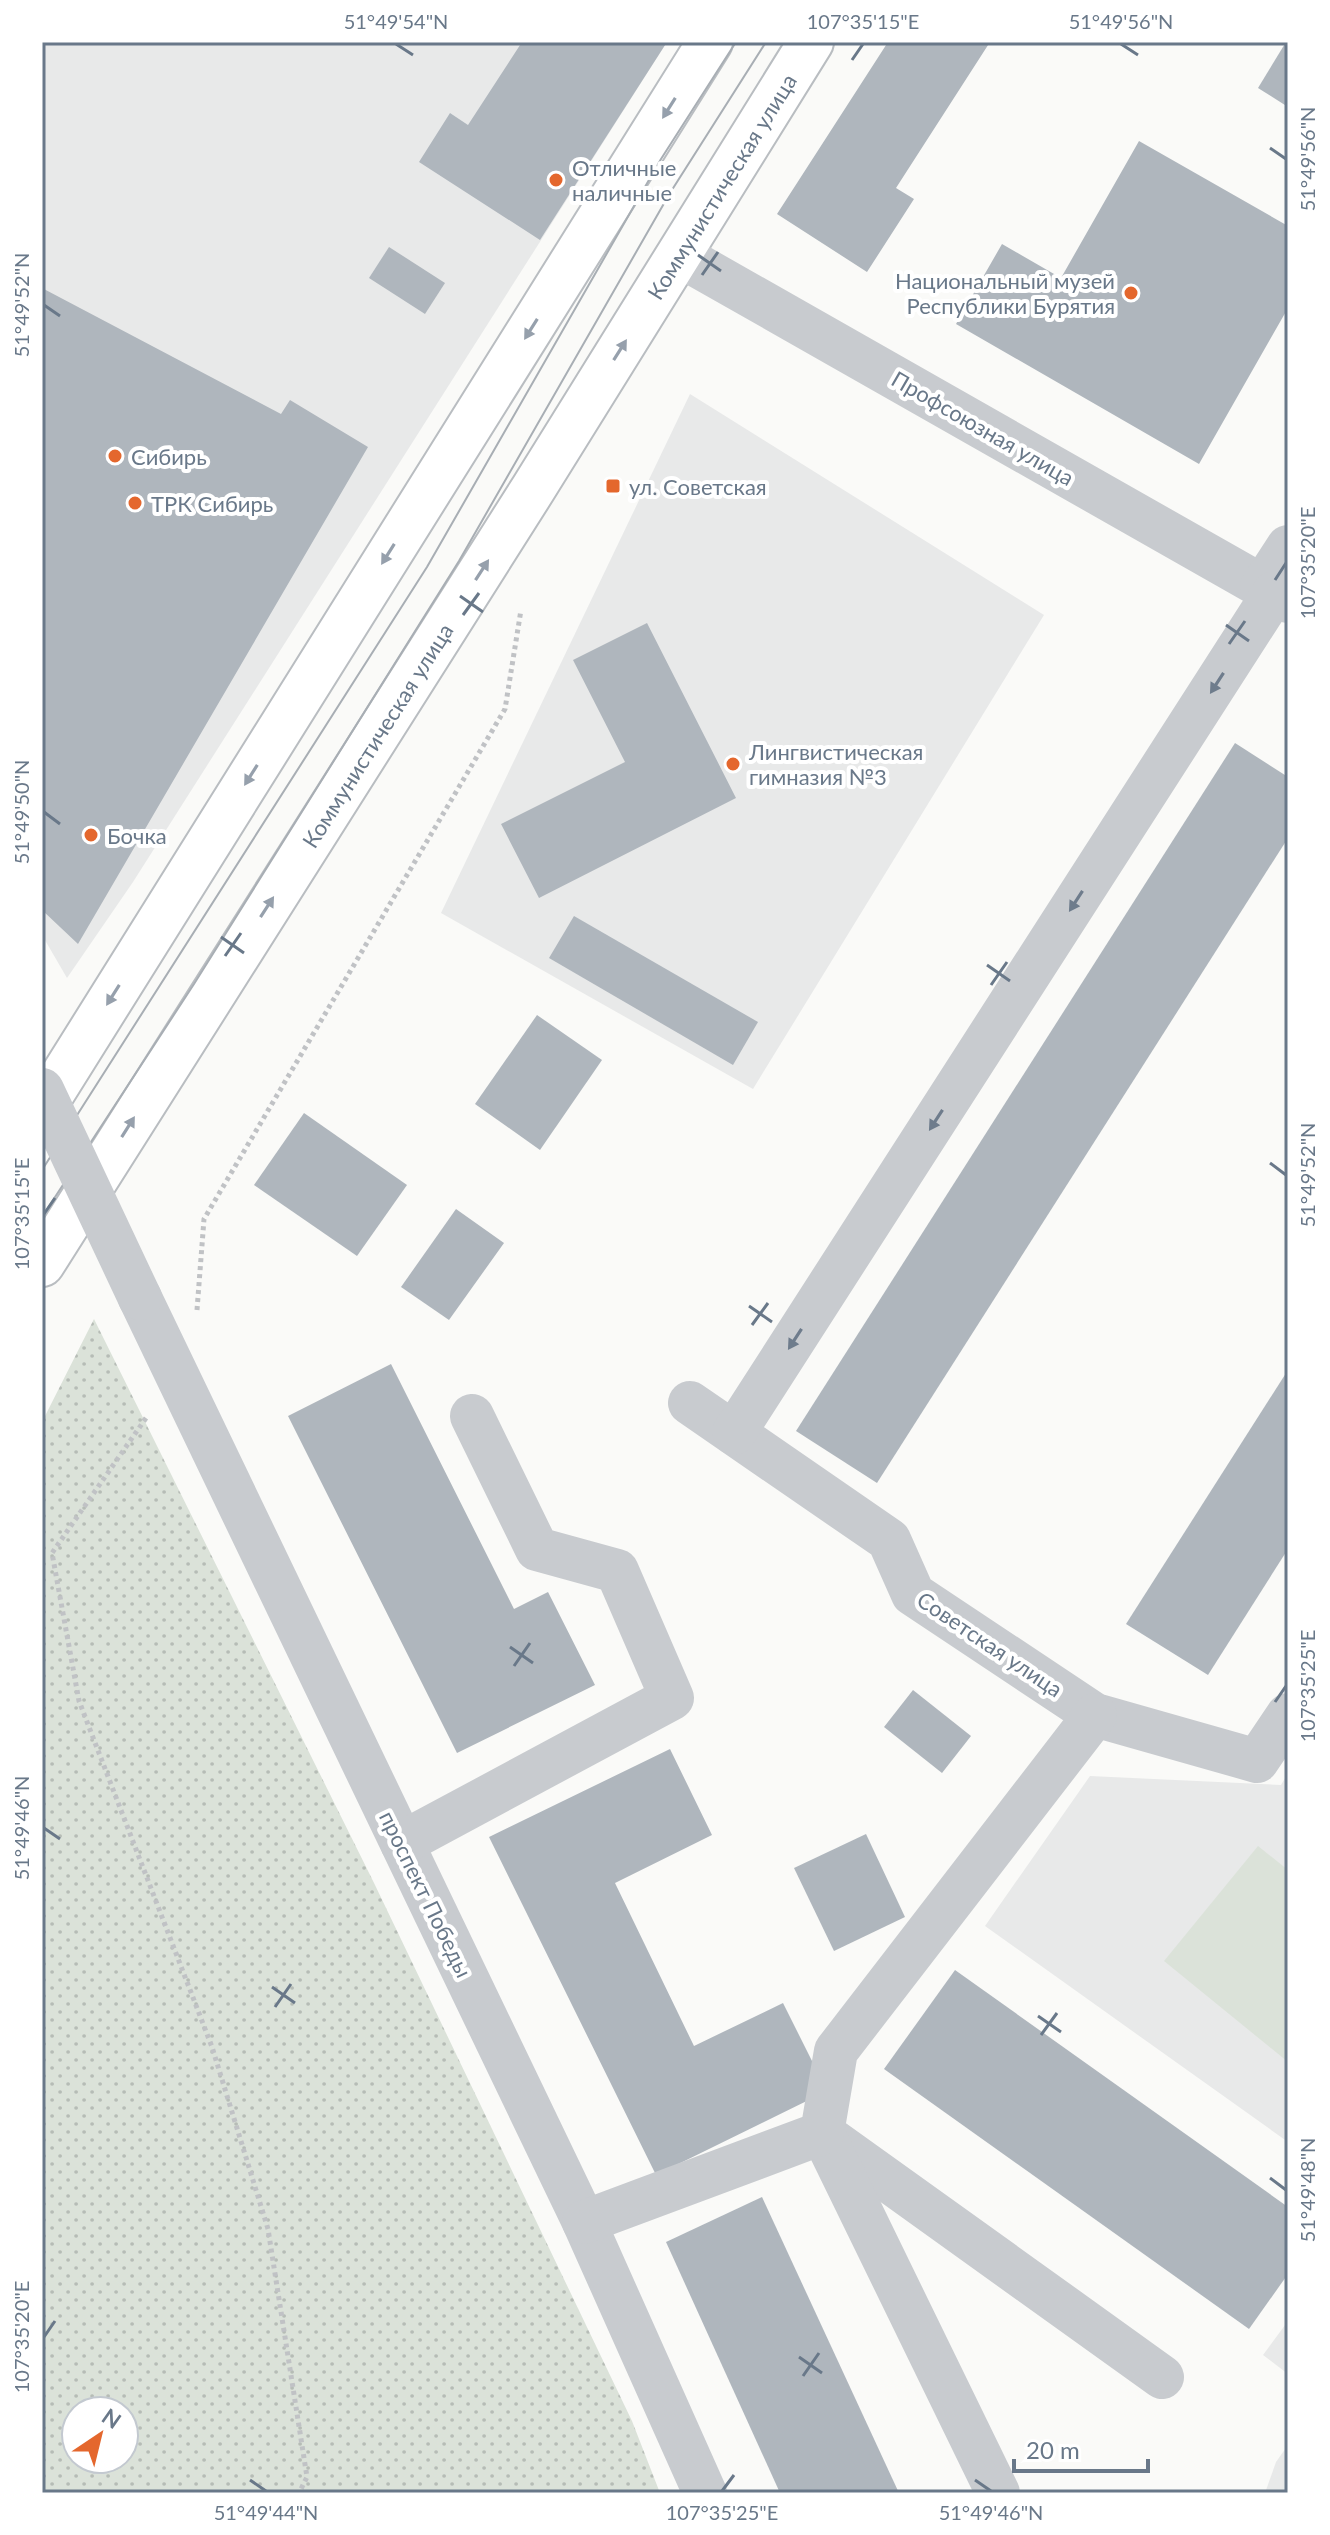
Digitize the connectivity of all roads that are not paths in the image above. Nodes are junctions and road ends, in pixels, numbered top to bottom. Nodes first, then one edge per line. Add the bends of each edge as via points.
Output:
1 (710, 42) edge
2 (811, 42) edge
3 (679, 255) junction
4 (1288, 547) edge
5 (1275, 594) edge
6 (42, 1090) edge
7 (42, 1109) edge
8 (42, 1264) edge
9 (690, 1403) dead end
10 (472, 1416) dead end
11 (734, 1433) junction
12 (1095, 1715) junction
13 (1288, 1715) edge
14 (402, 1843) junction
15 (822, 2133) junction
16 (584, 2222) junction
17 (1162, 2377) dead end
18 (705, 2493) edge
19 (998, 2493) edge

1 -> 7 main road
2 - 3 main road, Коммунистическая улица
3 - 5 street, Профсоюзная улица
8 -> 3 main road, Коммунистическая улица
4 - 5 street
5 -> 11 street
6 - 14 street, проспект Победы, bridge
9 - 11 street, Советская улица
10 - 14 street via 537,1549 617,1571 672,1698
11 - 12 street, Советская улица via 889,1540 913,1594
12 - 13 street, Советская улица via 1257,1761
12 - 15 street via 836,2051
14 - 16 street, проспект Победы
15 - 16 street
15 - 17 street
15 - 19 street
16 - 18 street, проспект Победы

